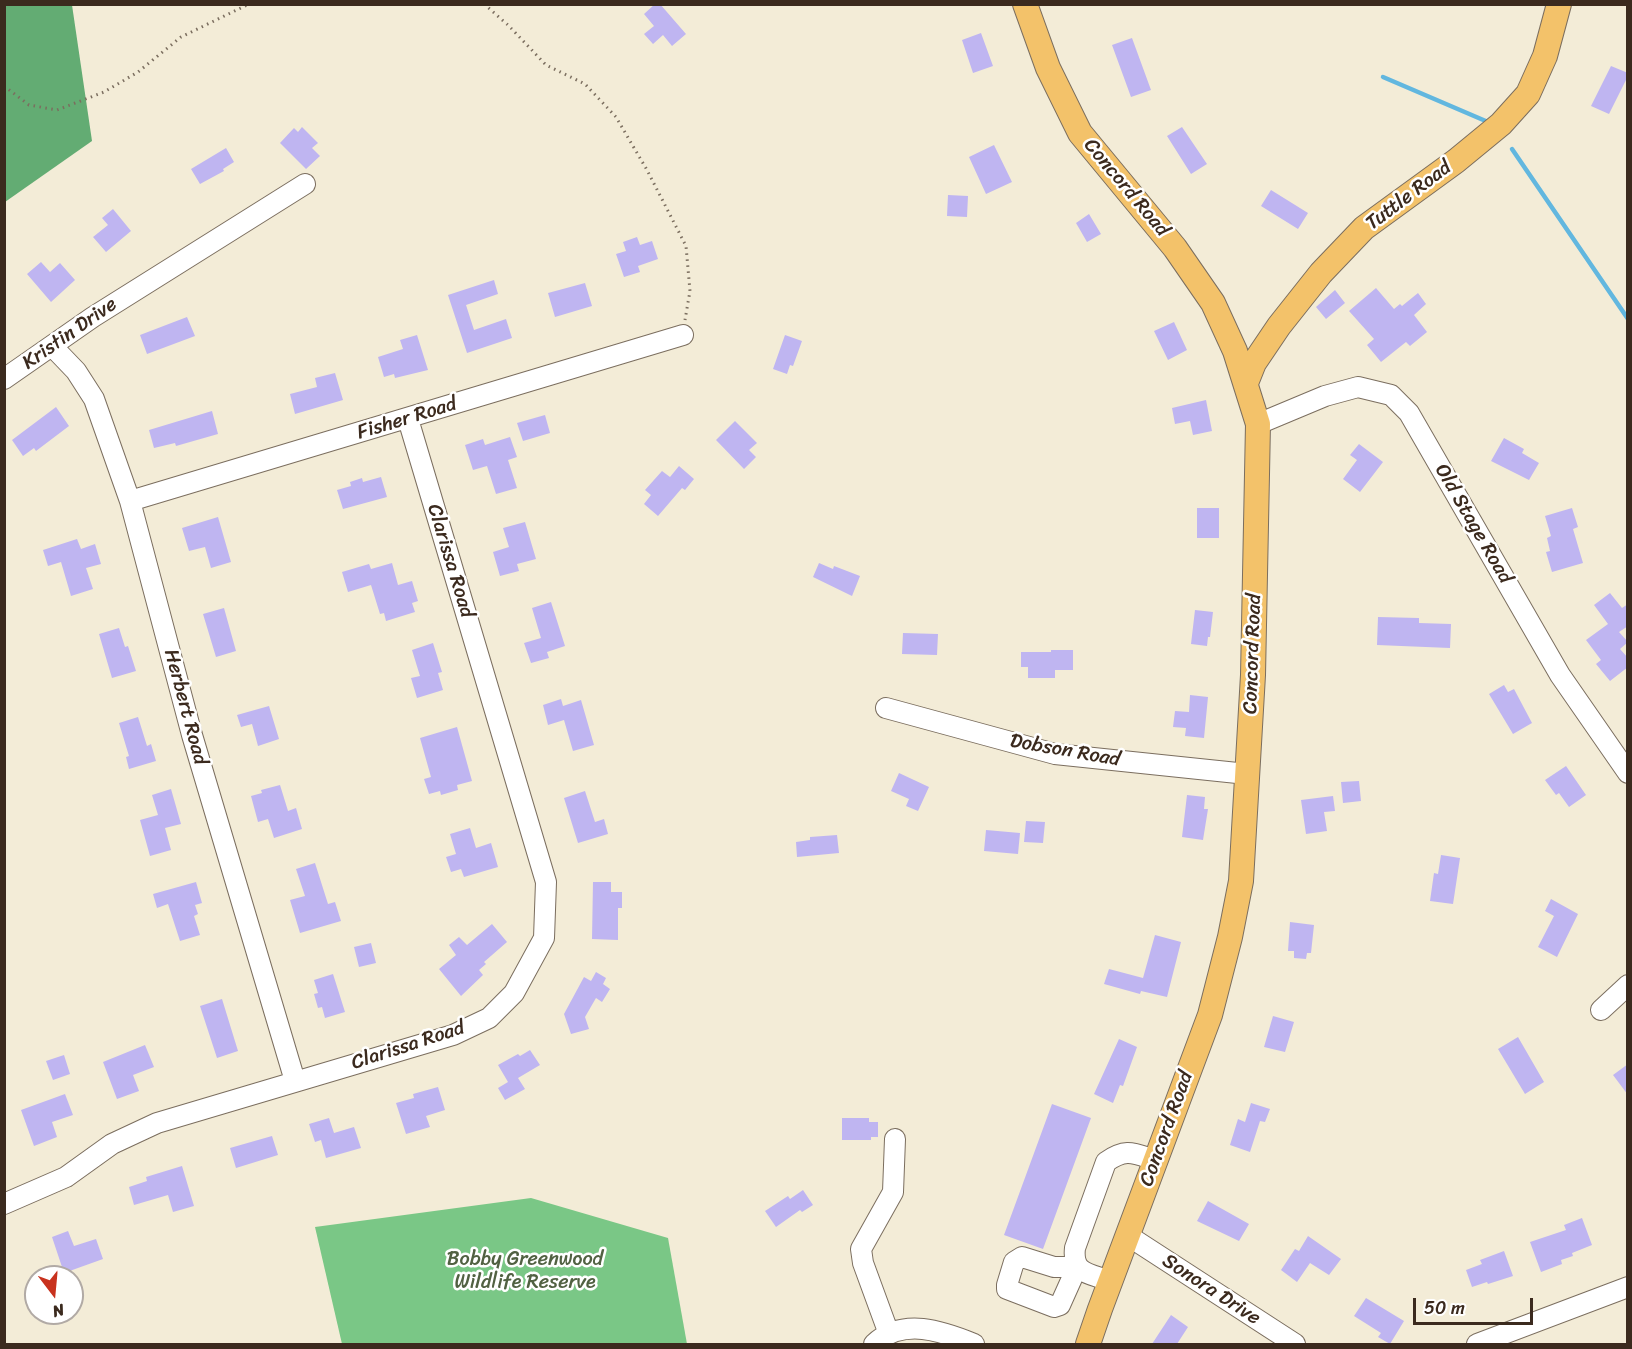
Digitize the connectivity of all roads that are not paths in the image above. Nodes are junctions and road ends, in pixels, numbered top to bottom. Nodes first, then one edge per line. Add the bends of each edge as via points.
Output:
1 (1025, 4) edge
2 (1560, 4) edge
3 (305, 184) dead end
4 (683, 335) road end
5 (52, 346) junction
6 (4, 379) edge
7 (1246, 383) junction
8 (408, 419) junction
9 (1258, 424) junction
10 (130, 501) junction
11 (886, 708) dead end
12 (1628, 773) edge
13 (1247, 774) junction
14 (1628, 985) edge
15 (1601, 1010) dead end
16 (296, 1081) junction
17 (895, 1139) dead end
18 (1155, 1160) junction
19 (6, 1198) edge
20 (1127, 1235) junction
21 (1110, 1281) junction
22 (1628, 1287) edge
23 (881, 1339) edge
24 (974, 1344) edge
25 (1088, 1344) edge
26 (1295, 1344) edge
27 (1477, 1344) edge

1 - 7 main road, Concord Road via 1048,68 1080,133 1175,248 1213,303
2 - 7 main road, Tuttle Road via 1545,56 1528,94 1456,161 1364,228 1279,326 1254,363
3 - 5 street, Kristin Drive
4 - 8 street, Fisher Road
5 - 6 street, Kristin Drive
5 - 10 street, Herbert Road via 76,371 94,399
7 - 9 main road, Concord Road
8 - 10 street, Fisher Road
8 - 16 street, Clarissa Road via 546,882 544,938 514,993 489,1018 453,1035
9 - 12 street, Old Stage Road via 1325,396 1358,387 1391,395 1409,413 1560,675
9 - 13 main road, Concord Road
10 - 16 street, Herbert Road via 192,735
11 - 13 street, Dobson Road via 1055,754
13 - 18 main road, Concord Road via 1241,881 1230,937 1210,1015
14 - 15 street
16 - 19 street, Clarissa Road via 157,1123 112,1144 66,1177
17 - 23 street via 893,1192 861,1250
18 - 20 main road, Concord Road
18 - 21 street via 1130,1152 1117,1154 1106,1162 1073,1261 1077,1268
20 - 21 main road, Concord Road
20 - 26 street, Sonora Drive
21 - 25 main road, Concord Road
22 - 27 street
23 - 24 street via 904,1329 918,1328

